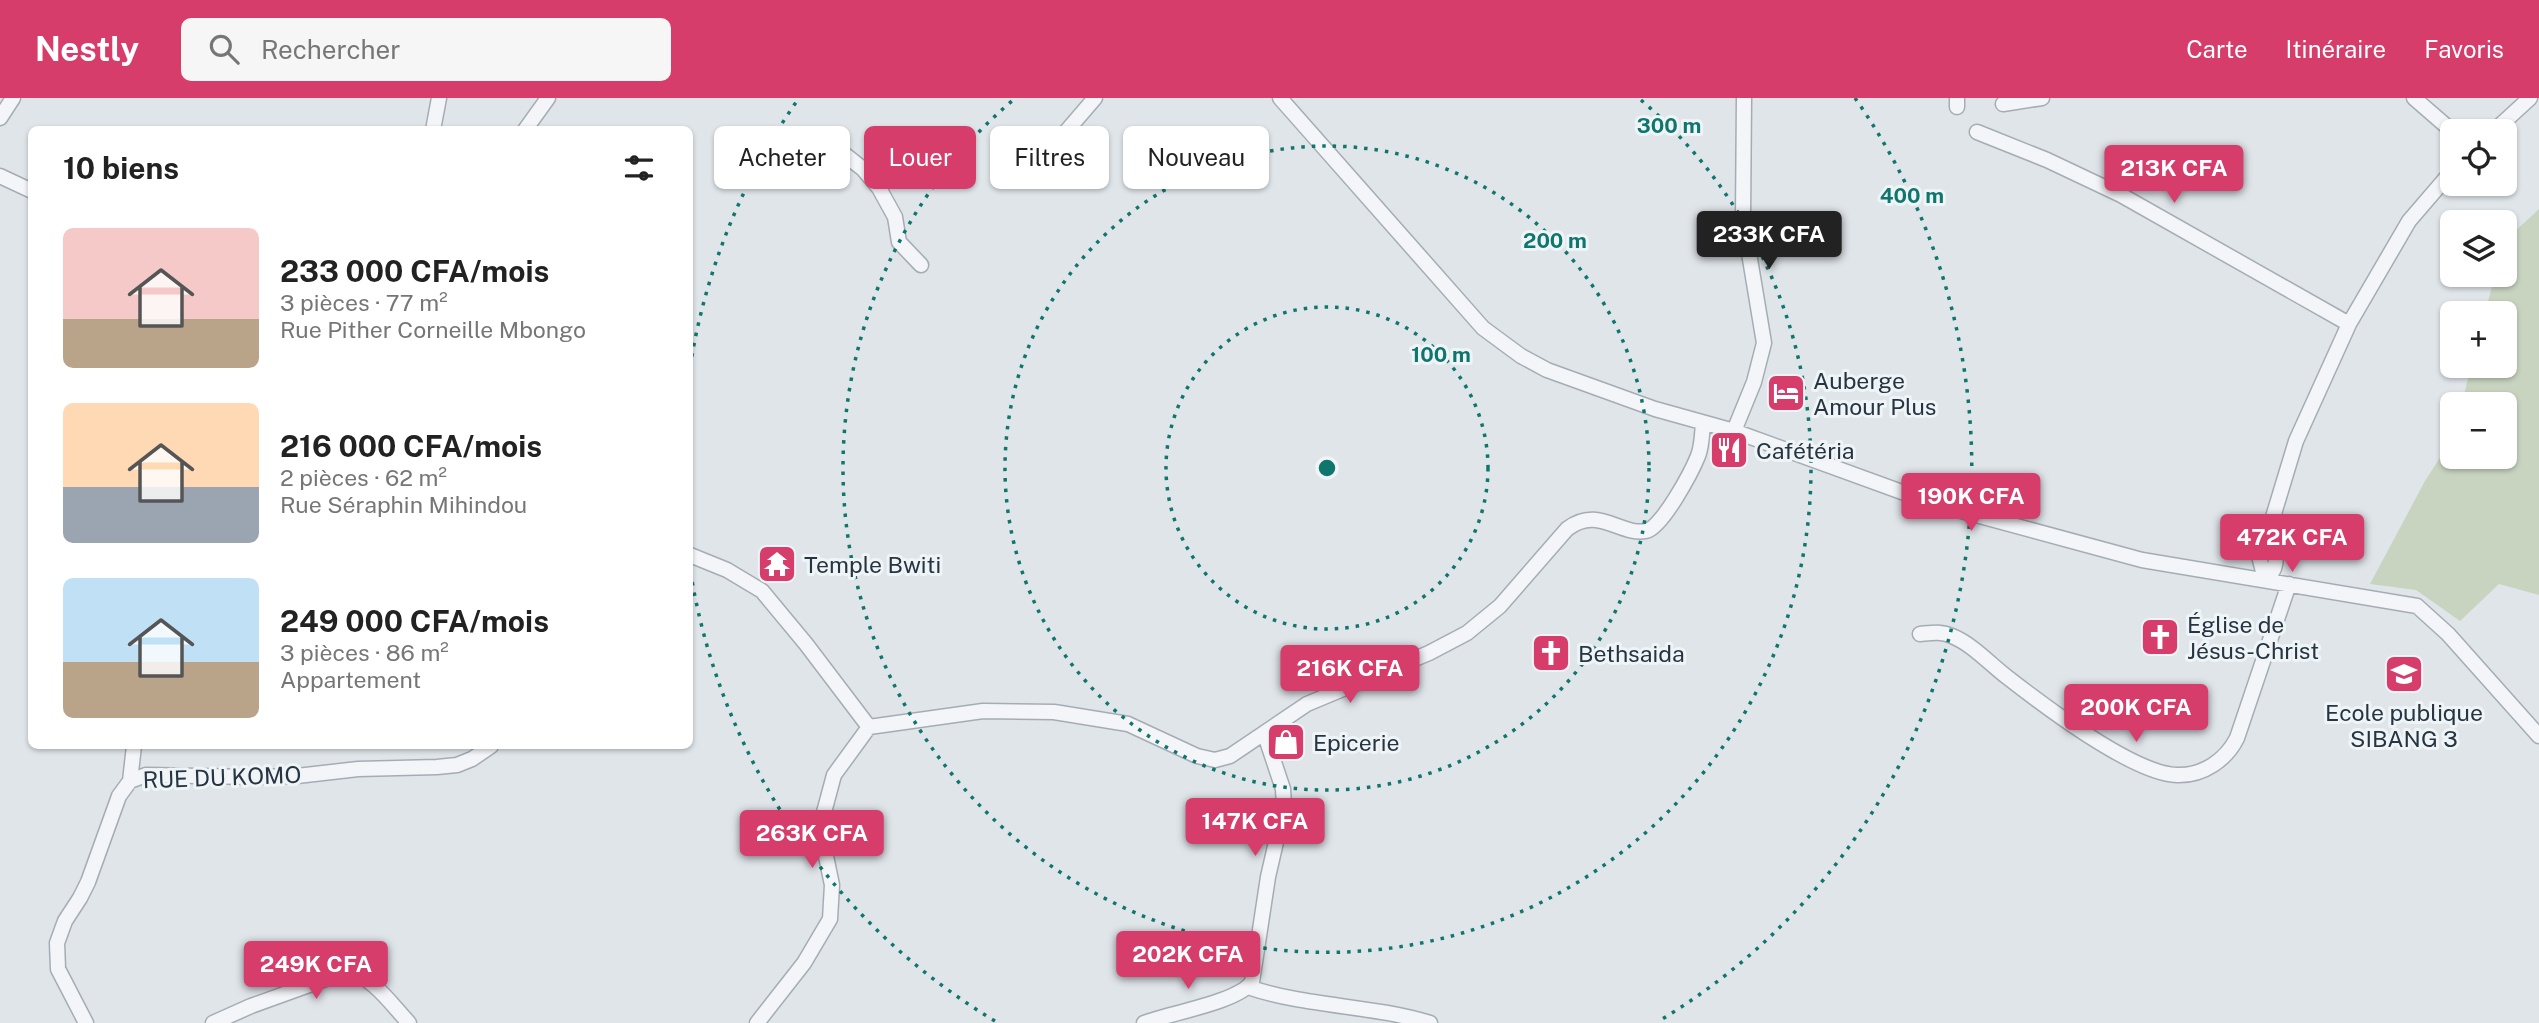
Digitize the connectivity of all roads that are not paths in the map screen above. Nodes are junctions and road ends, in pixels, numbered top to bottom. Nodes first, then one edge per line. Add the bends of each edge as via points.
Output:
1 (13, 98) edge
2 (439, 98) edge
3 (548, 98) edge
4 (1095, 98) edge
5 (1280, 98) edge
6 (1744, 98) edge
7 (2042, 98) edge
8 (2414, 98) edge
9 (2530, 98) edge
10 (2003, 104) dead end
11 (0, 118) edge
12 (2507, 119) edge
13 (2440, 121) edge
14 (434, 126) edge
15 (528, 126) edge
16 (1071, 126) edge
17 (1977, 132) dead end
18 (850, 159) edge
19 (0, 176) edge
20 (2440, 186) edge
21 (28, 189) edge
22 (922, 265) dead end
23 (2349, 324) junction
24 (1703, 424) junction
25 (1734, 431) junction
26 (2269, 546) junction
27 (693, 556) edge
28 (2224, 575) junction
29 (2265, 579) junction
30 (2290, 584) junction
31 (2309, 587) junction
32 (1920, 634) dead end
33 (869, 727) junction
34 (1265, 735) junction
35 (2539, 737) edge
36 (134, 749) edge
37 (487, 749) edge
38 (130, 781) junction
39 (1248, 987) junction
40 (86, 1023) edge
41 (214, 1023) edge
42 (409, 1023) edge
43 (757, 1023) edge
44 (1144, 1023) edge
45 (1430, 1023) edge

1 - 11 street
2 - 14 street
3 - 15 street
4 - 16 street
5 - 24 street via 1483,328 1547,370
6 - 25 street via 1743,217 1764,343
7 - 10 street
8 - 13 street
9 - 12 street
17 - 23 street via 2122,195
18 - 22 street via 879,188 895,217 899,242
19 - 21 street
20 - 23 street via 2409,221
23 - 26 street via 2296,441
24 - 25 street
24 - 34 street via 1697,459 1653,528 1639,531 1596,520 1576,523 1500,606 1467,633 1307,704
25 - 28 street via 1988,519 2142,560
26 - 28 street via 2245,568
26 - 29 street via 2276,566
26 - 31 street via 2286,570
27 - 33 street via 741,577 769,598
28 - 29 street
29 - 30 street
30 - 31 street
30 - 32 street via 2231,751 2219,762 2177,775 2129,760 1955,636
31 - 35 street via 2417,606 2448,634
33 - 34 street via 983,711 1054,712 1128,724 1215,760
33 - 43 street via 834,775 824,808 821,825 832,885 830,919 804,963
34 - 39 street via 1283,789 1284,807 1268,877 1255,972
36 - 38 street
37 - 38 street, RUE DU KOMO via 457,765 438,767 252,778 146,775
38 - 40 street, RUE DU KOMO via 118,796 88,882 57,943 58,969
39 - 44 street
39 - 45 street
41 - 42 street via 348,971 365,977

